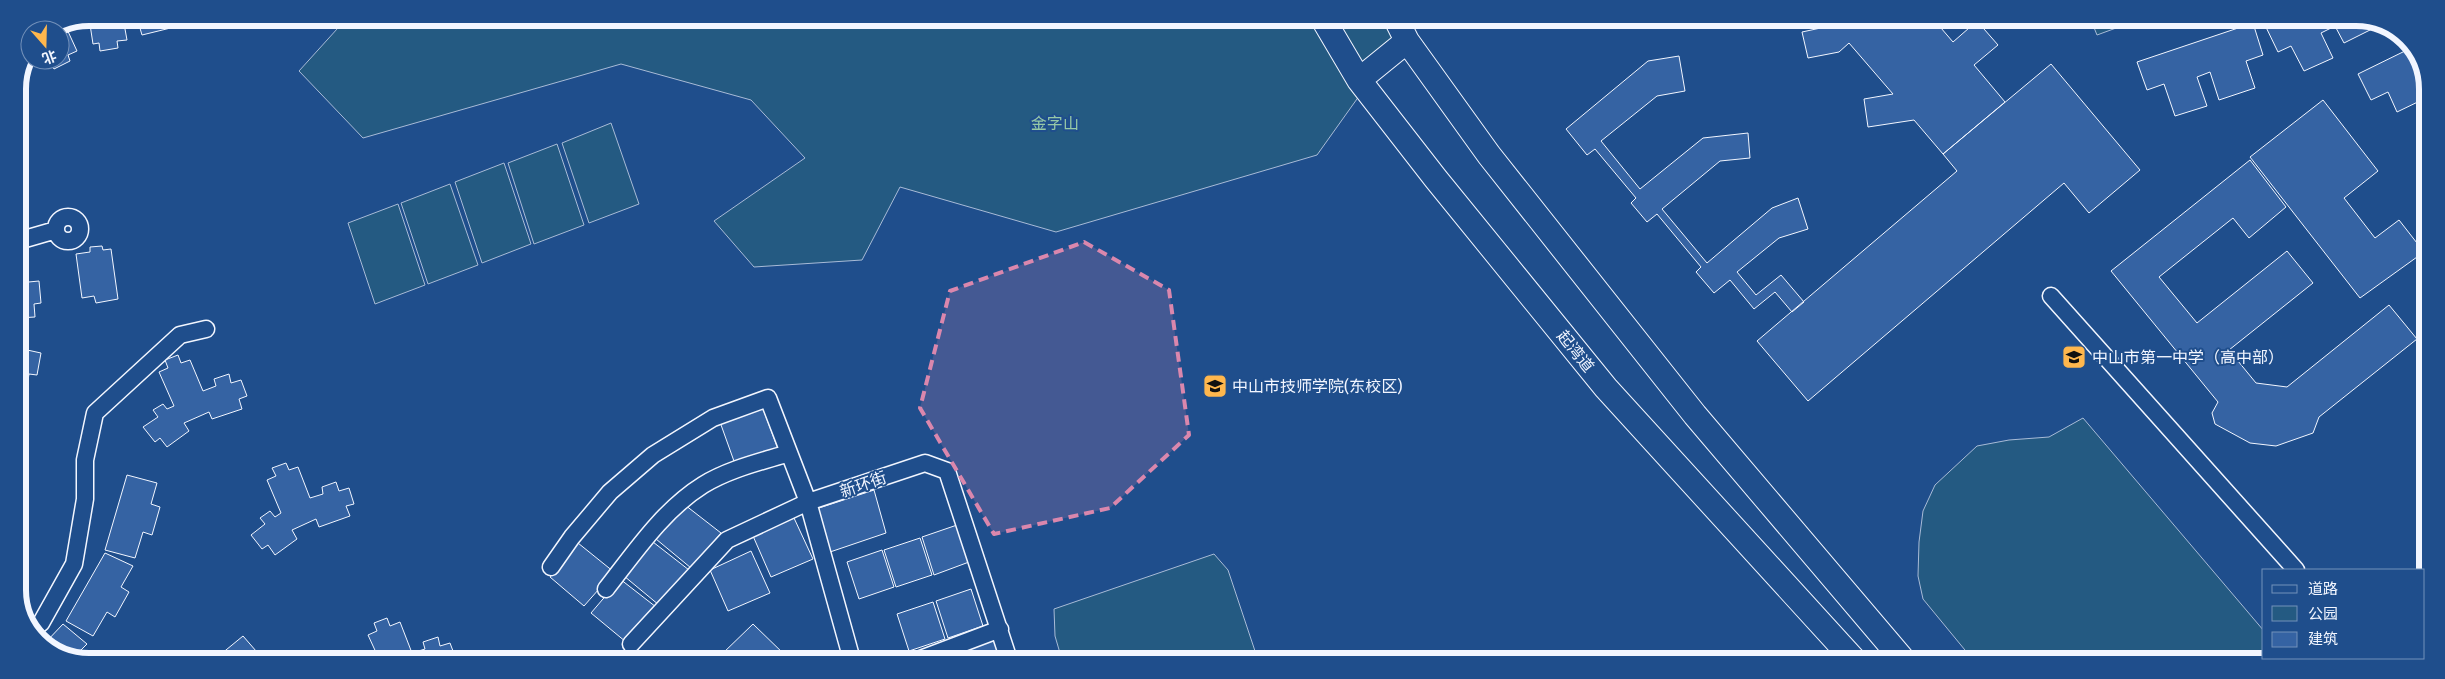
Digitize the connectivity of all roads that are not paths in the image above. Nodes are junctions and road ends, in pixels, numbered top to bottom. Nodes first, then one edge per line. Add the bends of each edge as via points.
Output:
1 (1327, 26) edge
2 (1400, 26) edge
3 (1408, 41) junction
4 (1359, 80) junction
5 (56, 230) dead end
6 (26, 239) edge
7 (2051, 296) dead end
8 (206, 329) dead end
9 (789, 453) junction
10 (808, 502) junction
11 (551, 567) dead end
12 (2295, 569) edge
13 (606, 589) dead end
14 (38, 625) edge
15 (1000, 629) junction
16 (631, 644) dead end
17 (850, 653) edge
18 (937, 653) edge
19 (1007, 653) edge
20 (1848, 653) edge
21 (1897, 653) edge

1 - 4 main road, 起湾道
2 - 3 main road
3 - 4 main road
3 - 21 main road via 1489,155 1695,415
4 - 20 main road, 起湾道 via 1606,388
5 - 6 street
7 - 12 street
8 - 14 street via 180,335 96,413 85,460 85,499 74,564
9 - 10 street
9 - 11 street via 768,398 714,418 654,455 610,492
9 - 13 street via 729,472 678,503
10 - 15 street, 新环街 via 925,463 948,471
10 - 16 street, 新环街 via 726,540
10 - 17 street
15 - 18 street
15 - 19 street, 新环街

